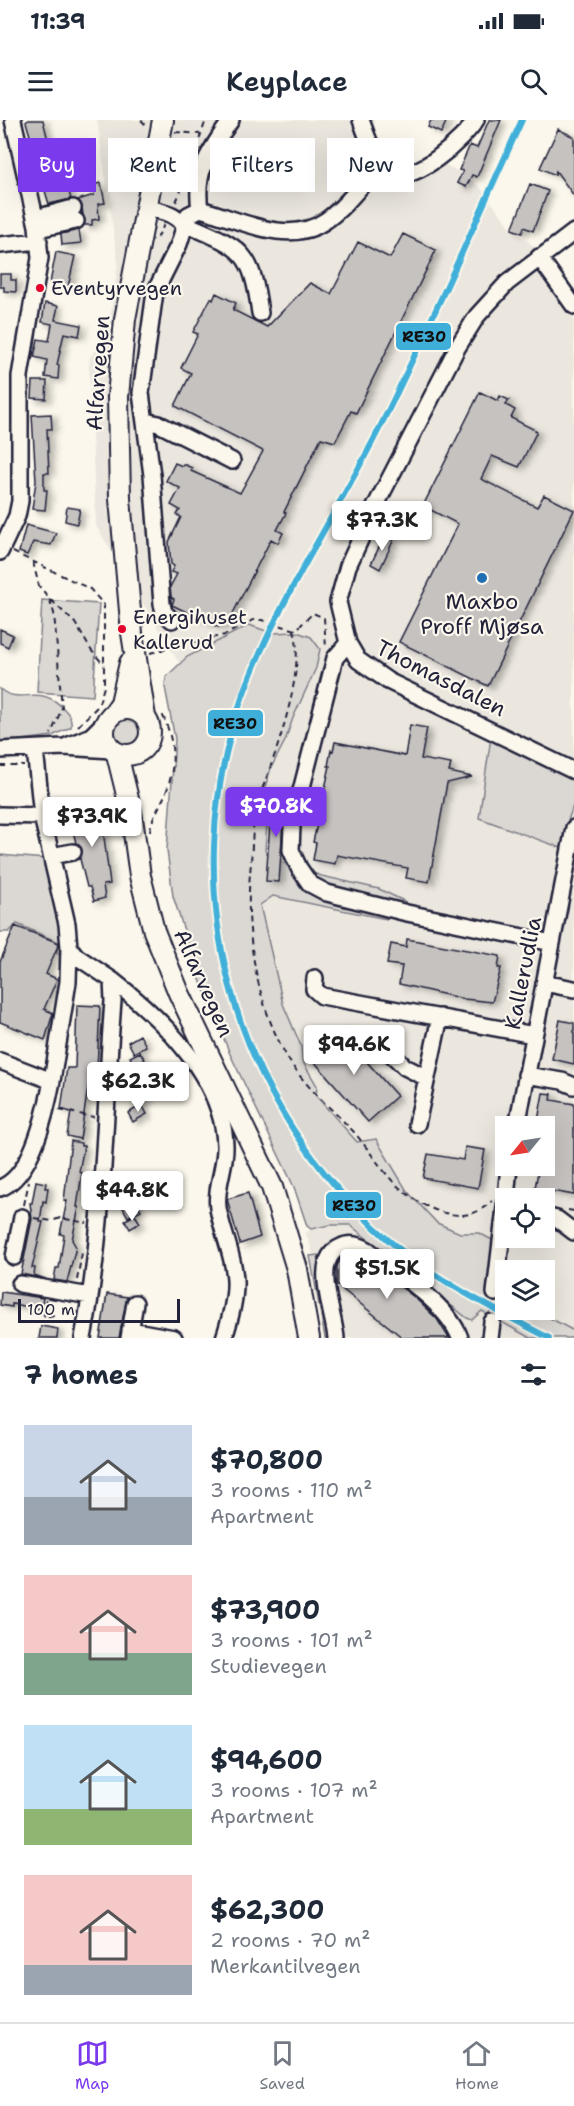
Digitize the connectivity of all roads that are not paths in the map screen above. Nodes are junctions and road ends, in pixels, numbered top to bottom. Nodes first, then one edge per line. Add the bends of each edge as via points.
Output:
1 (13, 120) edge
2 (231, 120) edge
3 (476, 120) edge
4 (362, 121) edge
5 (161, 126) edge
6 (370, 138) edge
7 (414, 171) edge
8 (354, 192) edge
9 (145, 207) junction
10 (200, 209) junction
11 (74, 214) dead end
12 (185, 224) junction
13 (37, 229) junction
14 (574, 232) edge
15 (0, 245) edge
16 (539, 256) junction
17 (574, 306) edge
18 (260, 314) dead end
19 (145, 421) junction
20 (232, 461) dead end
21 (1, 547) edge
22 (172, 620) dead end
23 (132, 633) junction
24 (348, 643) junction
25 (151, 712) junction
26 (110, 717) junction
27 (60, 741) junction
28 (0, 750) edge
29 (143, 750) junction
30 (114, 752) junction
31 (36, 757) junction
32 (574, 771) edge
33 (131, 812) junction
34 (0, 815) edge
35 (42, 816) junction
36 (574, 828) edge
37 (73, 852) dead end
38 (51, 856) junction
39 (552, 943) junction
40 (69, 947) junction
41 (315, 978) dead end
42 (112, 980) junction
43 (544, 983) junction
44 (574, 989) edge
45 (440, 1017) junction
46 (534, 1035) junction
47 (378, 1041) dead end
48 (0, 1061) edge
49 (526, 1075) junction
50 (427, 1078) junction
51 (574, 1086) edge
52 (51, 1088) junction
53 (238, 1110) junction
54 (519, 1116) edge
55 (417, 1124) dead end
56 (225, 1146) junction
57 (0, 1188) edge
58 (22, 1217) road end
59 (555, 1219) edge
60 (574, 1232) edge
61 (10, 1249) edge
62 (20, 1284) dead end
63 (83, 1295) junction
64 (135, 1303) dead end
65 (492, 1322) tunnel mouth
66 (129, 1334) edge
67 (83, 1338) edge
68 (174, 1338) edge
69 (224, 1338) edge
70 (309, 1338) edge
71 (336, 1338) edge
72 (460, 1338) edge
73 (490, 1338) edge

1 - 13 street
2 - 10 street via 199,174
3 - 7 street via 463,137
4 - 6 street
5 - 9 main road, Alfarvegen
8 - 10 street via 327,220 302,231 253,226
9 - 12 street via 170,214
9 - 23 main road, Alfarvegen via 125,319 118,397 118,467
10 - 12 street via 188,215
11 - 13 street
12 - 18 street via 238,249 252,270
12 - 19 street via 155,292 141,393
13 - 15 street
13 - 21 street via 40,258 20,376 20,501
14 - 16 street, Thomasdalen
16 - 17 street
16 - 24 street, Thomasdalen via 477,316 376,505 348,566 338,602
19 - 20 street via 159,424
19 - 22 street via 162,604
23 - 25 main road, Alfarvegen
23 - 26 main road, Alfarvegen via 126,687 121,703
24 - 32 street, Thomasdalen via 357,660 388,681
24 - 39 street via 335,657 292,826 291,850 299,868 310,884 327,893 407,914
25 - 26 main road via 130,709
25 - 29 main road via 151,733
26 - 27 street via 91,736
26 - 30 main road via 104,737
27 - 30 street
27 - 31 street
28 - 31 street
29 - 30 main road via 136,754
29 - 33 main road, Alfarvegen
30 - 33 main road, Alfarvegen
31 - 35 street
33 - 53 main road, Alfarvegen via 140,876 154,931 179,993
34 - 35 street
35 - 38 street
36 - 39 street, Kallerudlia
37 - 38 street
38 - 40 street
39 - 43 street, Kallerudlia
40 - 42 street
40 - 52 street via 68,982
41 - 45 street via 314,989 322,996
42 - 56 street via 157,1016 185,1049 215,1103
42 - 63 street via 106,1159
43 - 44 street
43 - 46 street, Kallerudlia
45 - 46 street
45 - 50 street
46 - 49 street, Kallerudlia
47 - 50 street via 405,1067
48 - 52 street
49 - 51 street
49 - 54 street, Kallerudlia
50 - 55 street
52 - 57 street via 28,1162 16,1180
53 - 56 street via 236,1131
53 - 70 main road, Alfarvegen via 287,1231
56 - 69 street via 218,1207 234,1270 232,1308
58 - 61 street
59 - 60 street
62 - 63 street
63 - 67 street
64 - 66 street
65 - 73 street
66 - 68 street
71 - 72 street via 324,1271 332,1252 346,1245 368,1250 438,1306

